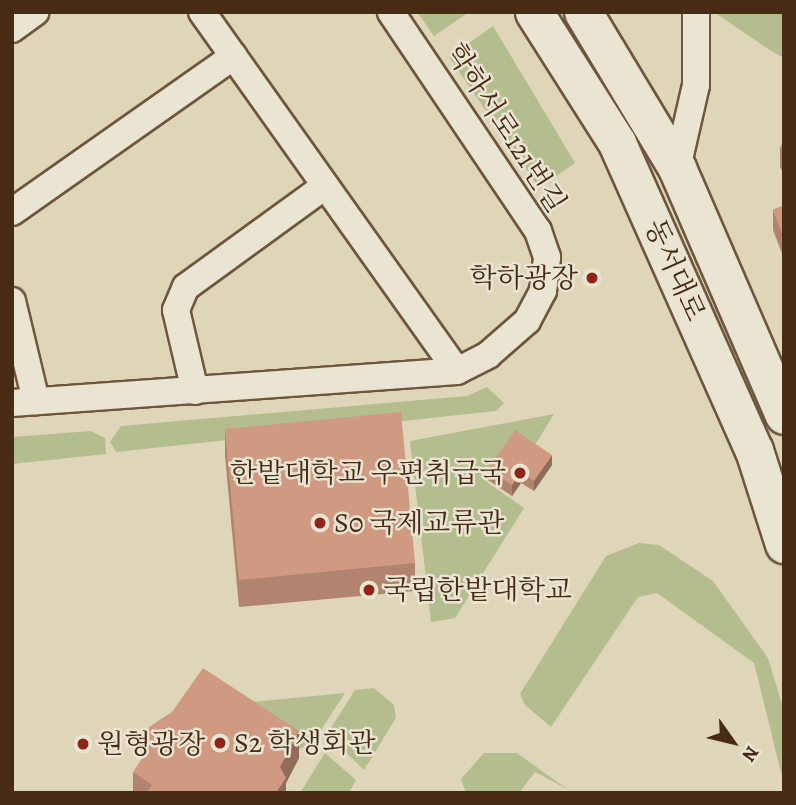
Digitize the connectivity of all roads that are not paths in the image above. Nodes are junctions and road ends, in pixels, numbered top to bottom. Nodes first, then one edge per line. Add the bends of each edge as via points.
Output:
1 (35, 12) edge
2 (202, 12) edge
3 (391, 12) edge
4 (534, 12) edge
5 (583, 12) edge
6 (696, 12) edge
7 (12, 29) edge
8 (234, 56) junction
9 (677, 168) junction
10 (325, 186) junction
11 (12, 212) edge
12 (12, 301) edge
13 (457, 371) junction
14 (195, 391) junction
15 (24, 402) edge
16 (784, 415) edge
17 (784, 544) edge

1 - 7 street
2 - 8 street
3 - 13 street, 학하서로121번길 via 514,192 547,257 542,291 527,321 488,355
4 - 17 street, 동서대로 via 617,143 754,450
5 - 9 street, 동서대로
6 - 9 street via 696,85
8 - 10 street
8 - 11 street
9 - 16 street, 동서대로
10 - 13 street
10 - 14 street via 186,287 176,310
12 - 15 street, 학하서로121번길
13 - 14 street, 학하서로121번길
14 - 15 street, 학하서로121번길

